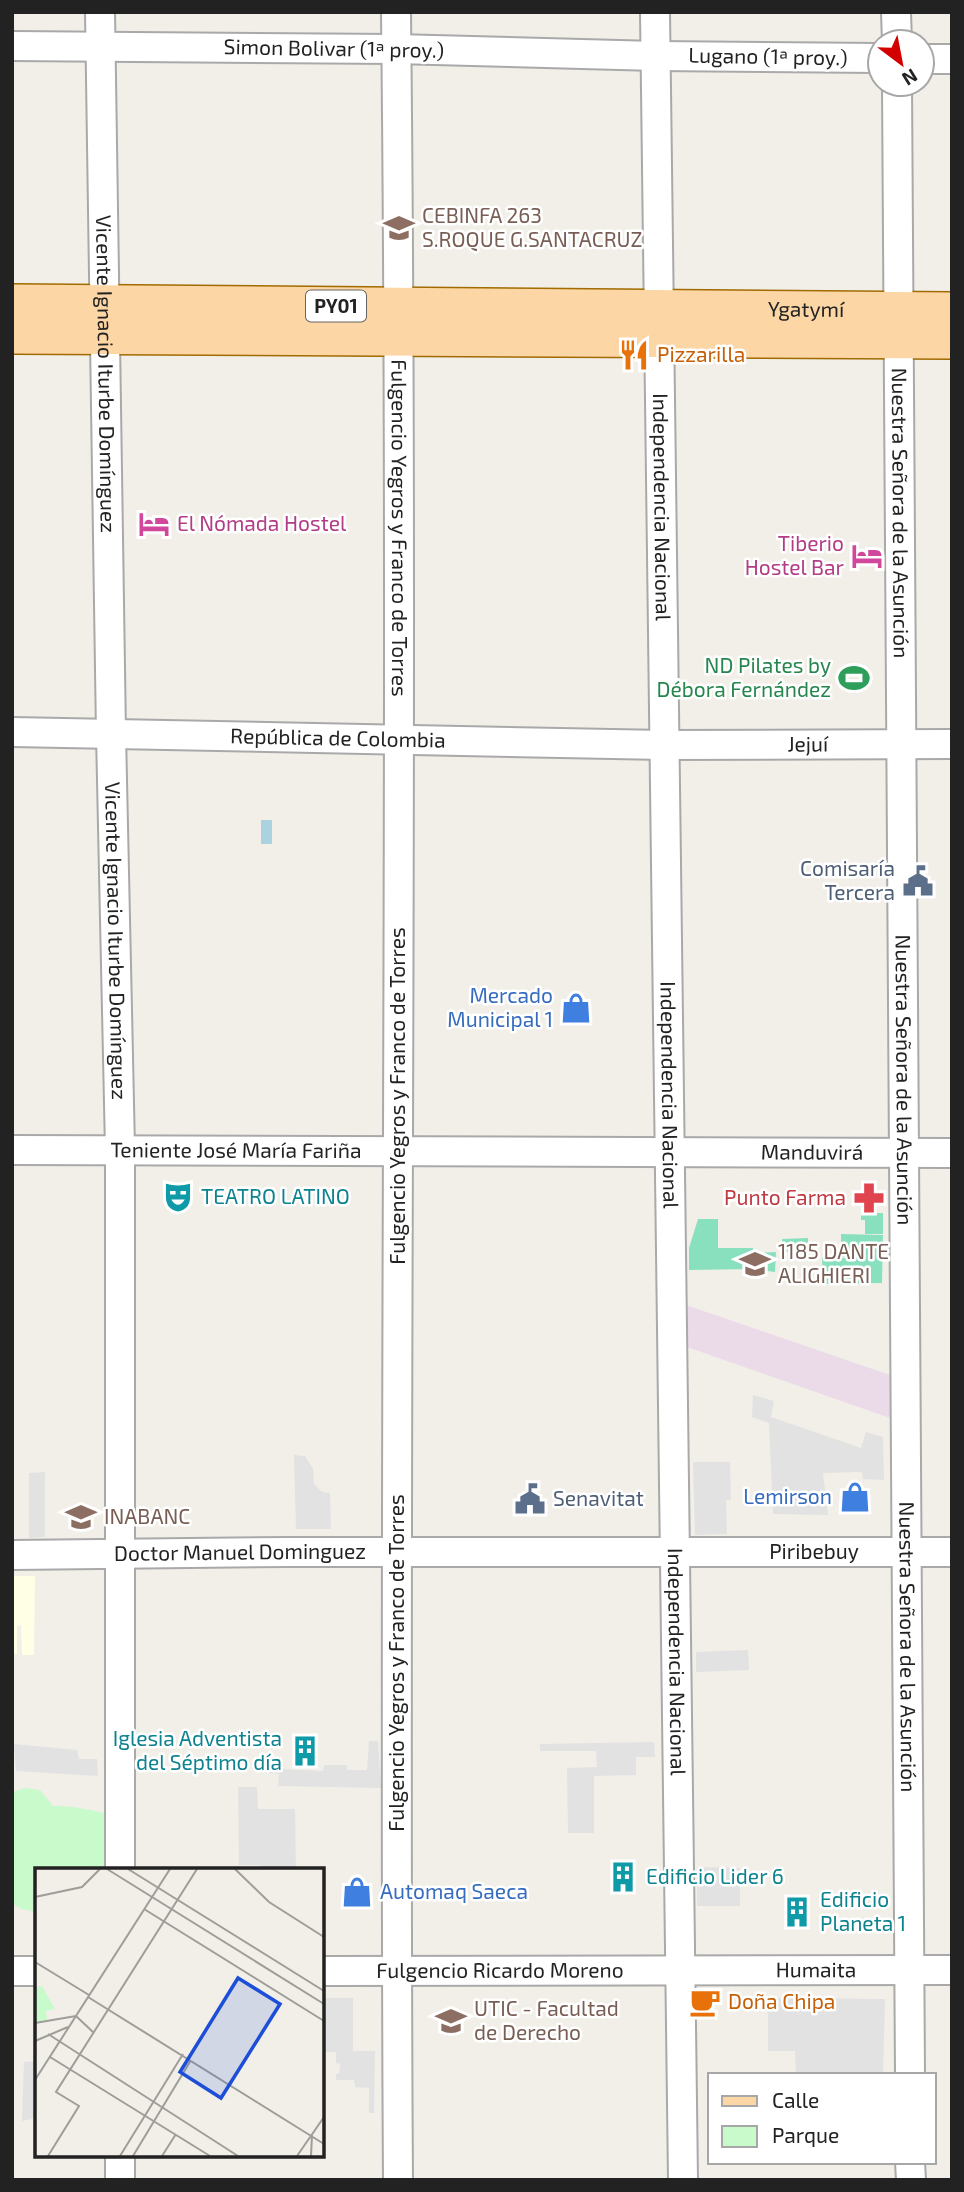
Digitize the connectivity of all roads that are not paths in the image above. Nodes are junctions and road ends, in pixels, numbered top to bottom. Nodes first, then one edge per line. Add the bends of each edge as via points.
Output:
1 (100, 12) edge
2 (396, 12) edge
3 (655, 12) edge
4 (12, 46) edge
5 (100, 47) junction
6 (396, 49) junction
7 (656, 56) junction
8 (866, 58) edge
9 (897, 98) edge
10 (12, 303) edge
11 (952, 310) edge
12 (104, 321) junction
13 (399, 322) junction
14 (660, 323) junction
15 (898, 325) junction
16 (12, 335) edge
17 (952, 340) edge
18 (12, 732) edge
19 (111, 734) junction
20 (397, 740) junction
21 (901, 744) junction
22 (952, 744) edge
23 (664, 745) junction
24 (120, 1149) junction
25 (12, 1150) edge
26 (398, 1151) junction
27 (903, 1153) junction
28 (952, 1153) edge
29 (670, 1154) junction
30 (675, 1552) junction
31 (906, 1552) junction
32 (952, 1552) edge
33 (397, 1553) junction
34 (12, 1555) edge
35 (120, 1555) junction
36 (120, 1868) edge
37 (909, 1970) junction
38 (952, 1970) edge
39 (12, 1971) edge
40 (35, 1971) edge
41 (324, 1971) edge
42 (397, 1971) junction
43 (680, 1971) junction
44 (910, 2073) edge
45 (120, 2157) edge
46 (120, 2180) edge
47 (398, 2180) edge
48 (683, 2180) edge

1 - 5 street, Vicente Ignacio Iturbe Domínguez
2 - 6 street, Fulgencio Yegros y Franco de Torres
3 - 7 street, Independencia Nacional
4 - 5 street, Simon Bolivar (1ª proy.)
5 - 6 street, Simon Bolivar (1ª proy.)
5 - 12 street, Vicente Ignacio Iturbe Domínguez
6 - 7 street, Simon Bolivar (1ª proy.)
6 - 13 street, Fulgencio Yegros y Franco de Torres
7 - 8 street, Lugano (1ª proy.)
7 - 14 street, Independencia Nacional
9 - 15 street, Nuestra Señora de la Asunción
10 - 12 main road, PY01
11 - 15 main road, Ygatymí
12 - 13 main road, PY01
12 - 16 main road, PY01
12 - 19 street, Vicente Ignacio Iturbe Domínguez
13 - 14 main road, PY01
13 - 20 street, Fulgencio Yegros y Franco de Torres
14 - 15 main road, Ygatymí
14 - 23 street, Independencia Nacional
15 - 17 main road, Ygatymí
15 - 21 street, Nuestra Señora de la Asunción
18 - 19 street, República de Colombia
19 - 20 street, República de Colombia
19 - 24 street, Vicente Ignacio Iturbe Domínguez
20 - 23 street, República de Colombia
20 - 26 street, Fulgencio Yegros y Franco de Torres
21 - 22 street, Jejuí
21 - 23 street, Jejuí
21 - 27 street, Nuestra Señora de la Asunción
23 - 29 street, Independencia Nacional
24 - 25 street, Teniente José María Fariña
24 - 26 street, Teniente José María Fariña
24 - 35 street, Vicente Ignacio Iturbe Domínguez
26 - 29 street, Teniente José María Fariña
26 - 33 street, Fulgencio Yegros y Franco de Torres
27 - 28 street, Manduvirá
27 - 29 street, Manduvirá
27 - 31 street, Nuestra Señora de la Asunción
29 - 30 street, Independencia Nacional
30 - 31 street, Piribebuy
30 - 33 street, Doctor Manuel Dominguez
30 - 43 street, Independencia Nacional
31 - 32 street, Piribebuy
31 - 37 street, Nuestra Señora de la Asunción
33 - 35 street, Doctor Manuel Dominguez
33 - 42 street, Fulgencio Yegros y Franco de Torres
34 - 35 street, Doctor Manuel Dominguez
35 - 36 street, Vicente Ignacio Iturbe Domínguez
37 - 38 street, Humaita
37 - 43 street, Humaita
37 - 44 street, Nuestra Señora de la Asunción
39 - 40 street
41 - 42 street, Fulgencio Ricardo Moreno
42 - 43 street, Fulgencio Ricardo Moreno
42 - 47 street, Fulgencio Yegros y Franco de Torres
43 - 48 street, Independencia Nacional
45 - 46 street

